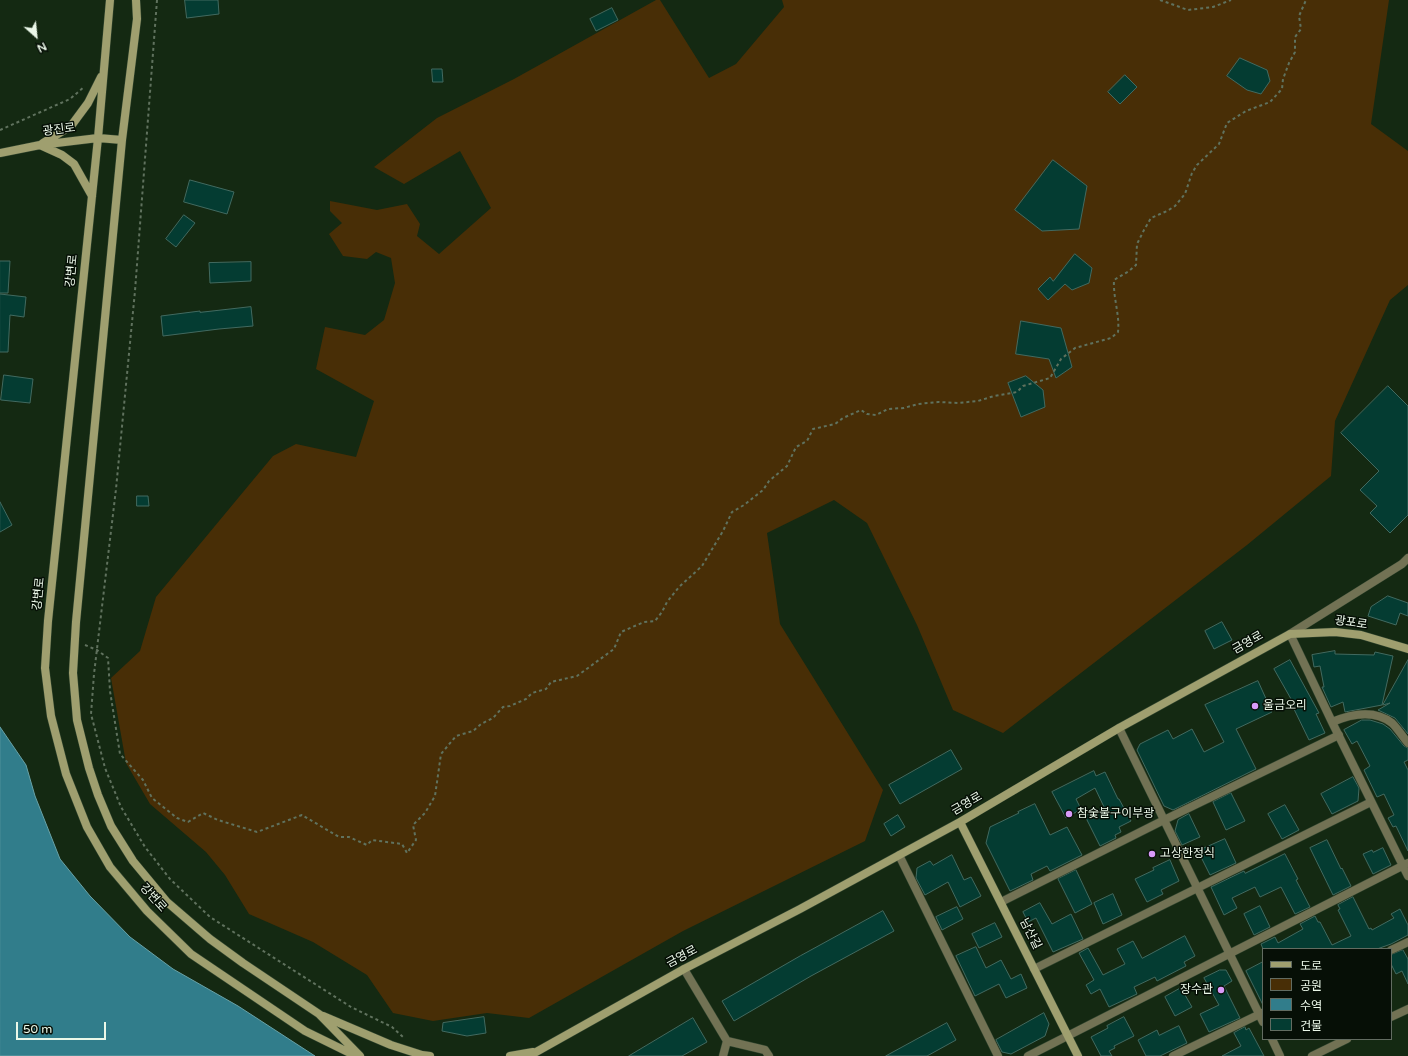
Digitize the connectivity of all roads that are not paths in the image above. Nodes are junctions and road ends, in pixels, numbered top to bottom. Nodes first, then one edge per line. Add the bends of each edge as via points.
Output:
1 (110, 0) edge
2 (136, 0) edge
3 (104, 71) junction
4 (98, 138) junction
5 (122, 140) junction
6 (40, 145) junction
7 (0, 153) edge
8 (92, 196) junction
9 (1408, 558) edge
10 (1290, 634) junction
11 (1408, 648) edge
12 (1332, 722) junction
13 (1119, 728) junction
14 (1339, 735) junction
15 (1408, 743) edge
16 (1371, 802) junction
17 (1164, 820) junction
18 (960, 822) junction
19 (899, 855) junction
20 (1406, 864) edge
21 (1408, 876) edge
22 (1197, 887) junction
23 (1001, 902) junction
24 (1408, 942) edge
25 (1392, 950) edge
26 (1230, 955) junction
27 (684, 969) junction
28 (1034, 969) junction
29 (1408, 1009) edge
30 (1261, 1013) edge
31 (319, 1014) junction
32 (1392, 1017) edge
33 (1068, 1036) junction
34 (1272, 1040) edge
35 (1345, 1040) edge
36 (727, 1041) junction
37 (540, 1053) edge
38 (356, 1056) edge
39 (361, 1056) edge
40 (430, 1056) edge
41 (510, 1056) edge
42 (528, 1056) edge
43 (723, 1056) edge
44 (769, 1056) edge
45 (998, 1056) edge
46 (1028, 1056) edge
47 (1078, 1056) edge
48 (1173, 1056) edge
49 (1280, 1056) edge
50 (1312, 1056) edge

1 - 3 main road, 강변로
2 - 5 main road, 강변로 via 137,19
3 - 4 main road, 강변로
3 - 6 main road via 88,103 71,126
4 - 5 main road, 광진로
4 - 6 main road, 광진로
4 - 8 main road, 강변로
5 - 31 main road, 강변로 via 75,642 73,673 77,720 98,795 111,826 133,861 167,902 210,939
6 - 7 main road, 광진로
6 - 8 main road via 62,154 74,164
8 - 38 main road, 강변로 via 45,668 51,716 66,774 87,827 110,867 147,911 191,954 305,1031
9 - 10 street, 금영로
10 - 11 main road, 광포로 via 1335,632 1361,635
10 - 12 street
10 - 13 main road, 금영로
12 - 14 street
12 - 15 street via 1364,713 1382,717 1392,724
13 - 17 street
13 - 18 main road, 금영로
14 - 16 street
14 - 17 street
16 - 20 street
16 - 22 street
17 - 22 street
17 - 23 street
18 - 19 main road, 금영로
18 - 23 main road, 남산길
19 - 27 main road, 금영로
19 - 45 street
20 - 21 street
20 - 26 street
22 - 26 street
22 - 28 street
23 - 28 main road, 남산길
24 - 25 street
26 - 30 street
26 - 33 street
27 - 36 street
27 - 37 main road, 금영로
28 - 33 main road, 남산길
29 - 32 street
30 - 48 street
31 - 39 main road, 강변로
31 - 40 main road via 392,1045
33 - 46 street
33 - 47 main road, 남산길
34 - 49 street
35 - 50 street
36 - 43 street
36 - 44 street via 765,1050
37 - 41 main road
37 - 42 main road, 금영로

